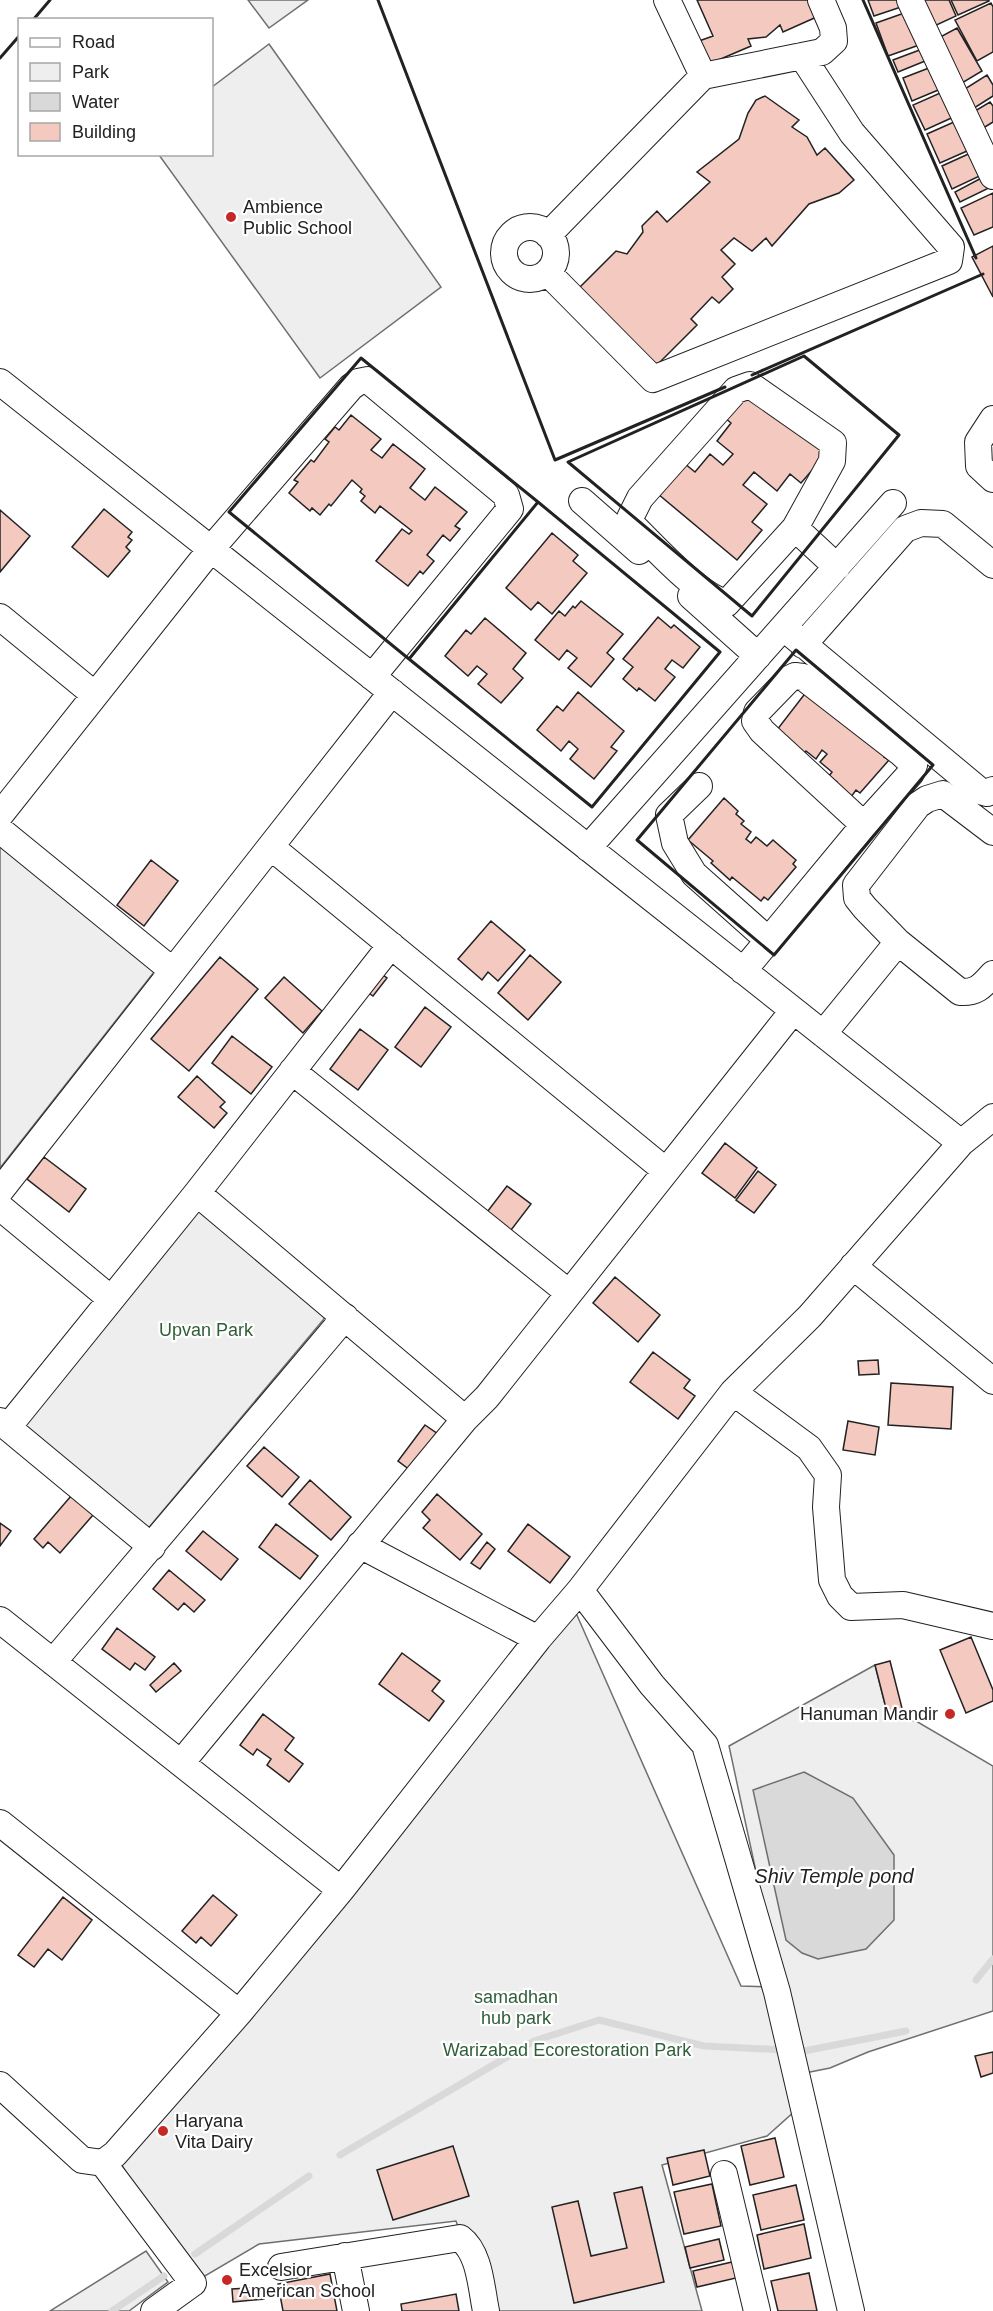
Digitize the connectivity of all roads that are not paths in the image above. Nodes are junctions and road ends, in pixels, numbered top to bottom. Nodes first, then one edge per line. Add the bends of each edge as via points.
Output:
1 (667, 0) edge
2 (821, 0) edge
3 (910, 0) edge
4 (802, 56) junction
5 (703, 76) junction
6 (993, 176) edge
7 (548, 235) junction
8 (548, 273) junction
9 (0, 382) edge
10 (993, 419) edge
11 (993, 479) edge
12 (582, 501) dead end
13 (894, 503) dead end
14 (795, 528) junction
15 (211, 549) junction
16 (993, 565) edge
17 (837, 567) junction
18 (0, 617) edge
19 (784, 628) junction
20 (803, 645) junction
21 (758, 656) junction
22 (382, 685) junction
23 (95, 695) junction
24 (699, 786) dead end
25 (993, 790) edge
26 (0, 815) edge
27 (864, 825) junction
28 (0, 830) edge
29 (993, 832) edge
30 (271, 847) junction
31 (588, 848) junction
32 (767, 939) junction
33 (898, 942) junction
34 (391, 945) junction
35 (173, 970) junction
36 (743, 971) junction
37 (993, 974) edge
38 (793, 1011) junction
39 (823, 1034) junction
40 (292, 1071) junction
41 (993, 1117) edge
42 (961, 1143) junction
43 (666, 1171) junction
44 (0, 1191) edge
45 (197, 1193) junction
46 (0, 1207) edge
47 (853, 1266) junction
48 (569, 1293) junction
49 (111, 1299) junction
50 (345, 1317) junction
51 (993, 1381) edge
52 (733, 1392) junction
53 (465, 1419) junction
54 (4, 1424) edge
55 (360, 1545) junction
56 (152, 1547) junction
57 (580, 1590) junction
58 (0, 1620) edge
59 (993, 1626) edge
60 (538, 1639) junction
61 (53, 1662) junction
62 (181, 1763) junction
63 (0, 1823) edge
64 (340, 1890) junction
65 (239, 2013) junction
66 (0, 2085) edge
67 (103, 2163) junction
68 (724, 2174) dead end
69 (345, 2256) junction
70 (281, 2267) dead end
71 (154, 2311) edge
72 (356, 2311) edge
73 (486, 2311) edge
74 (757, 2311) edge
75 (851, 2311) edge

1 - 5 street
2 - 4 street via 834,40 822,52
3 - 6 street
4 - 5 street
4 - 8 street via 852,133 951,247 950,261 654,379
5 - 7 street
7 - 8 street via 556,258
7 - 8 street via 524,228 510,237 504,253 516,275 532,280
9 - 15 street
10 - 11 street via 978,442 980,466
12 - 21 street
13 - 17 street
14 - 14 street via 727,603 700,588 630,524 630,518 640,498 736,390 750,385 834,443 832,460
14 - 17 street
15 - 22 street
15 - 22 street via 351,387 368,380 506,495 510,509
15 - 23 street
16 - 20 street via 943,524 921,523 905,529
17 - 19 street
18 - 23 street
19 - 20 street
19 - 21 street
20 - 25 street via 980,791
21 - 31 street
22 - 30 street
22 - 31 street
23 - 26 street
24 - 32 street via 669,815 675,843 694,874
27 - 27 street via 914,765 803,677 795,676 757,712 755,721
27 - 32 street
28 - 35 street
29 - 33 street via 943,794 918,805 856,885 857,898 865,909
30 - 34 street
30 - 35 street
31 - 36 street
32 - 36 street
33 - 37 street via 960,992 980,989
33 - 39 street
34 - 40 street
34 - 43 street
35 - 44 street
36 - 38 street
38 - 39 street
38 - 43 street
39 - 42 street
40 - 45 street
40 - 48 street
41 - 42 street
42 - 47 street
43 - 48 street
45 - 49 street
45 - 50 street
46 - 49 street
47 - 51 street
47 - 52 street via 810,1316
48 - 53 street via 488,1397
49 - 54 street
50 - 53 street
50 - 56 street
52 - 57 street
52 - 59 street via 809,1448 828,1474 826,1508 832,1580 851,1607 903,1605
53 - 55 street
54 - 56 street
55 - 60 street
55 - 62 street
56 - 61 street
57 - 60 street
57 - 75 street via 652,1685 705,1745 777,1992
58 - 61 street
60 - 64 street
61 - 62 street
62 - 64 street
63 - 65 street
64 - 65 street
65 - 67 street
66 - 67 street via 82,2160
67 - 71 street via 193,2283
68 - 74 street
69 - 70 street
69 - 72 street
69 - 73 street via 460,2238 469,2245 474,2257

